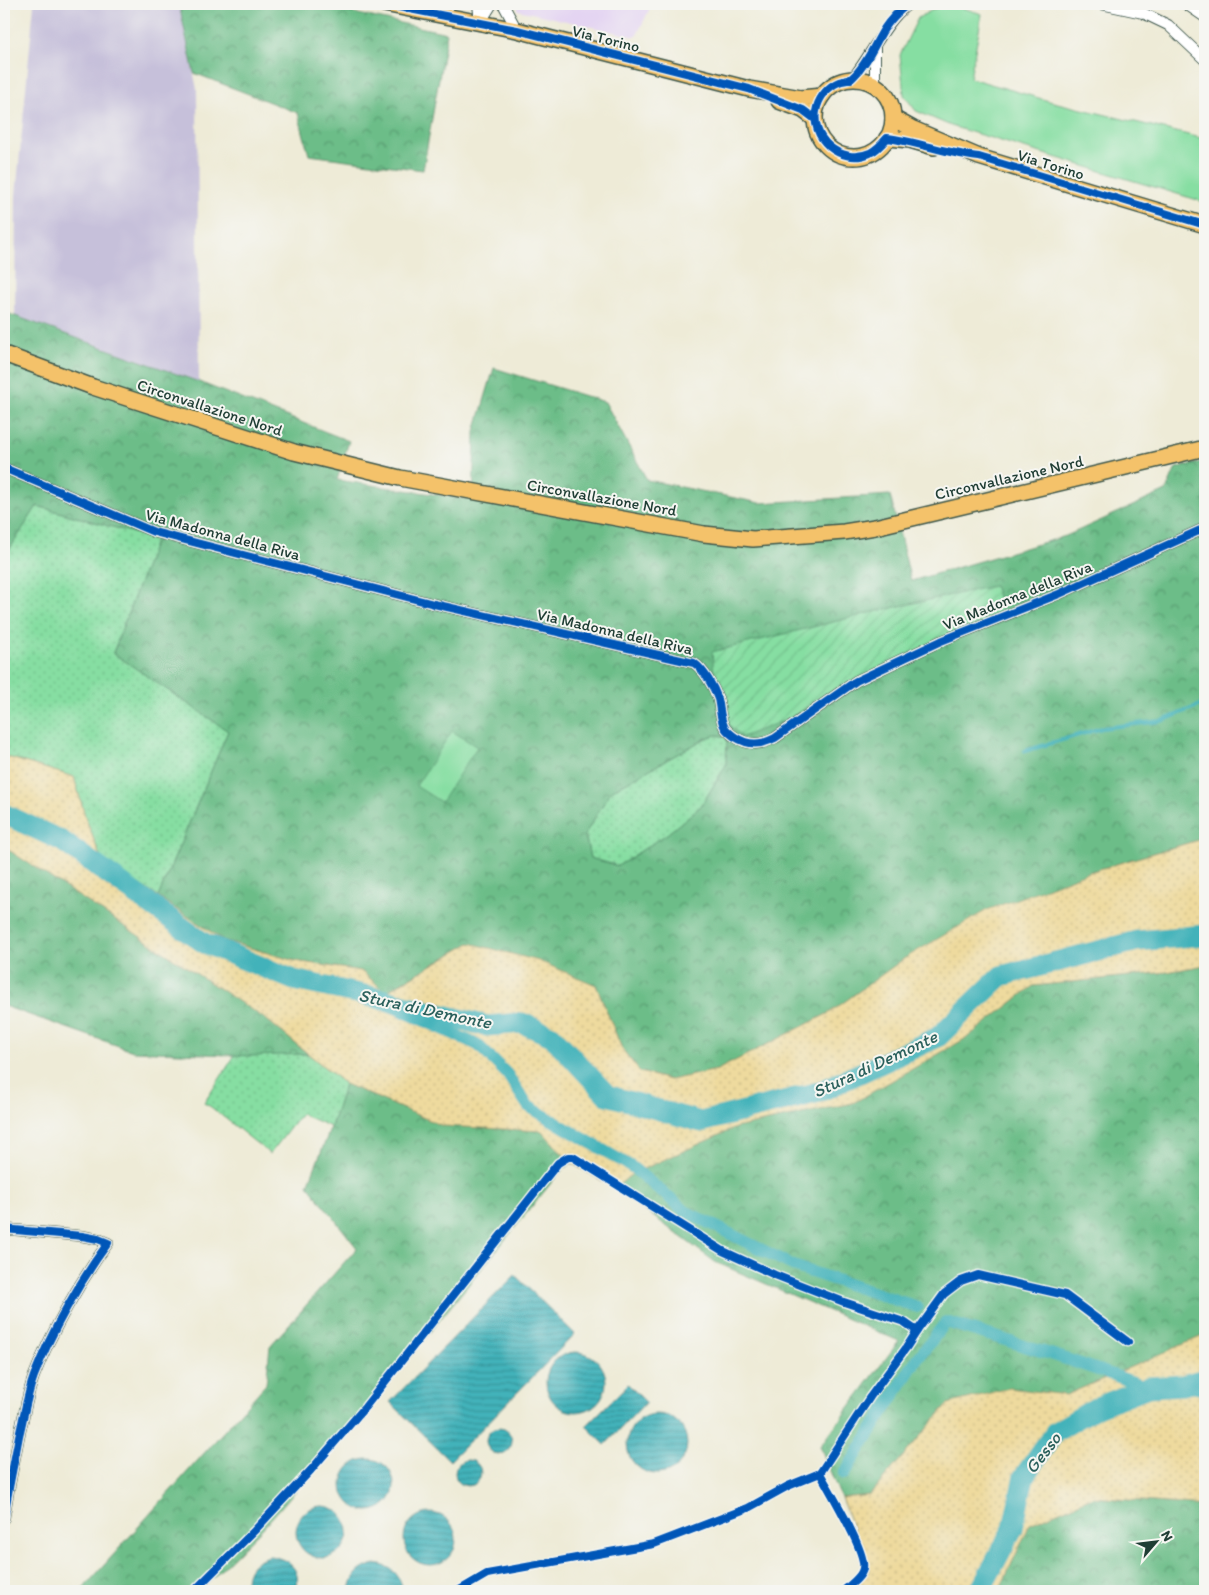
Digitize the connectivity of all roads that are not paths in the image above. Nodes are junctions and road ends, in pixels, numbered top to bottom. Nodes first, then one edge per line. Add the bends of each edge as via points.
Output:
1 (384, 4) edge
2 (478, 4) edge
3 (492, 4) edge
4 (503, 4) edge
5 (1186, 4) edge
6 (905, 5) edge
7 (1110, 5) edge
8 (446, 9) edge
9 (1205, 17) edge
10 (480, 23) junction
11 (517, 30) junction
12 (875, 47) junction
13 (1205, 60) edge
14 (852, 79) junction
15 (875, 85) junction
16 (749, 89) junction
17 (822, 96) junction
18 (893, 118) junction
19 (816, 119) junction
20 (887, 138) junction
21 (979, 157) junction
22 (1205, 225) edge
23 (4, 354) edge
24 (1205, 448) edge
25 (4, 468) edge
26 (1205, 528) edge
27 (4, 1229) edge
28 (4, 1518) edge

1 - 8 main road, Via Torino
2 - 10 street
3 - 10 street
4 - 11 street
5 - 9 street
6 - 12 street via 885,28
7 - 13 street via 1143,13 1168,25
8 - 10 main road, Via Torino
10 - 11 main road, Via Torino
11 - 16 main road, Via Torino
12 - 14 street
12 - 15 street
14 - 15 main road
14 - 17 main road via 835,84
15 - 18 main road via 886,96
16 - 17 main road, Via Torino via 800,98
16 - 19 main road, Via Torino via 803,110
17 - 19 main road
18 - 20 main road
18 - 21 main road, Via Torino via 913,130
19 - 20 main road via 826,144 841,154 869,154
20 - 21 main road, Via Torino via 910,140
21 - 22 main road, Via Torino
23 - 24 main road, Circonvallazione Nord via 93,387 303,454 410,480 704,534 753,538 875,527
25 - 26 street, Via Madonna della Riva via 154,532 434,604 694,663 701,668 717,696 724,726 740,741 750,744 765,743 775,738 856,681 941,641 1059,594
27 - 28 street via 82,1236 108,1243 89,1269 50,1339 34,1378 25,1408

